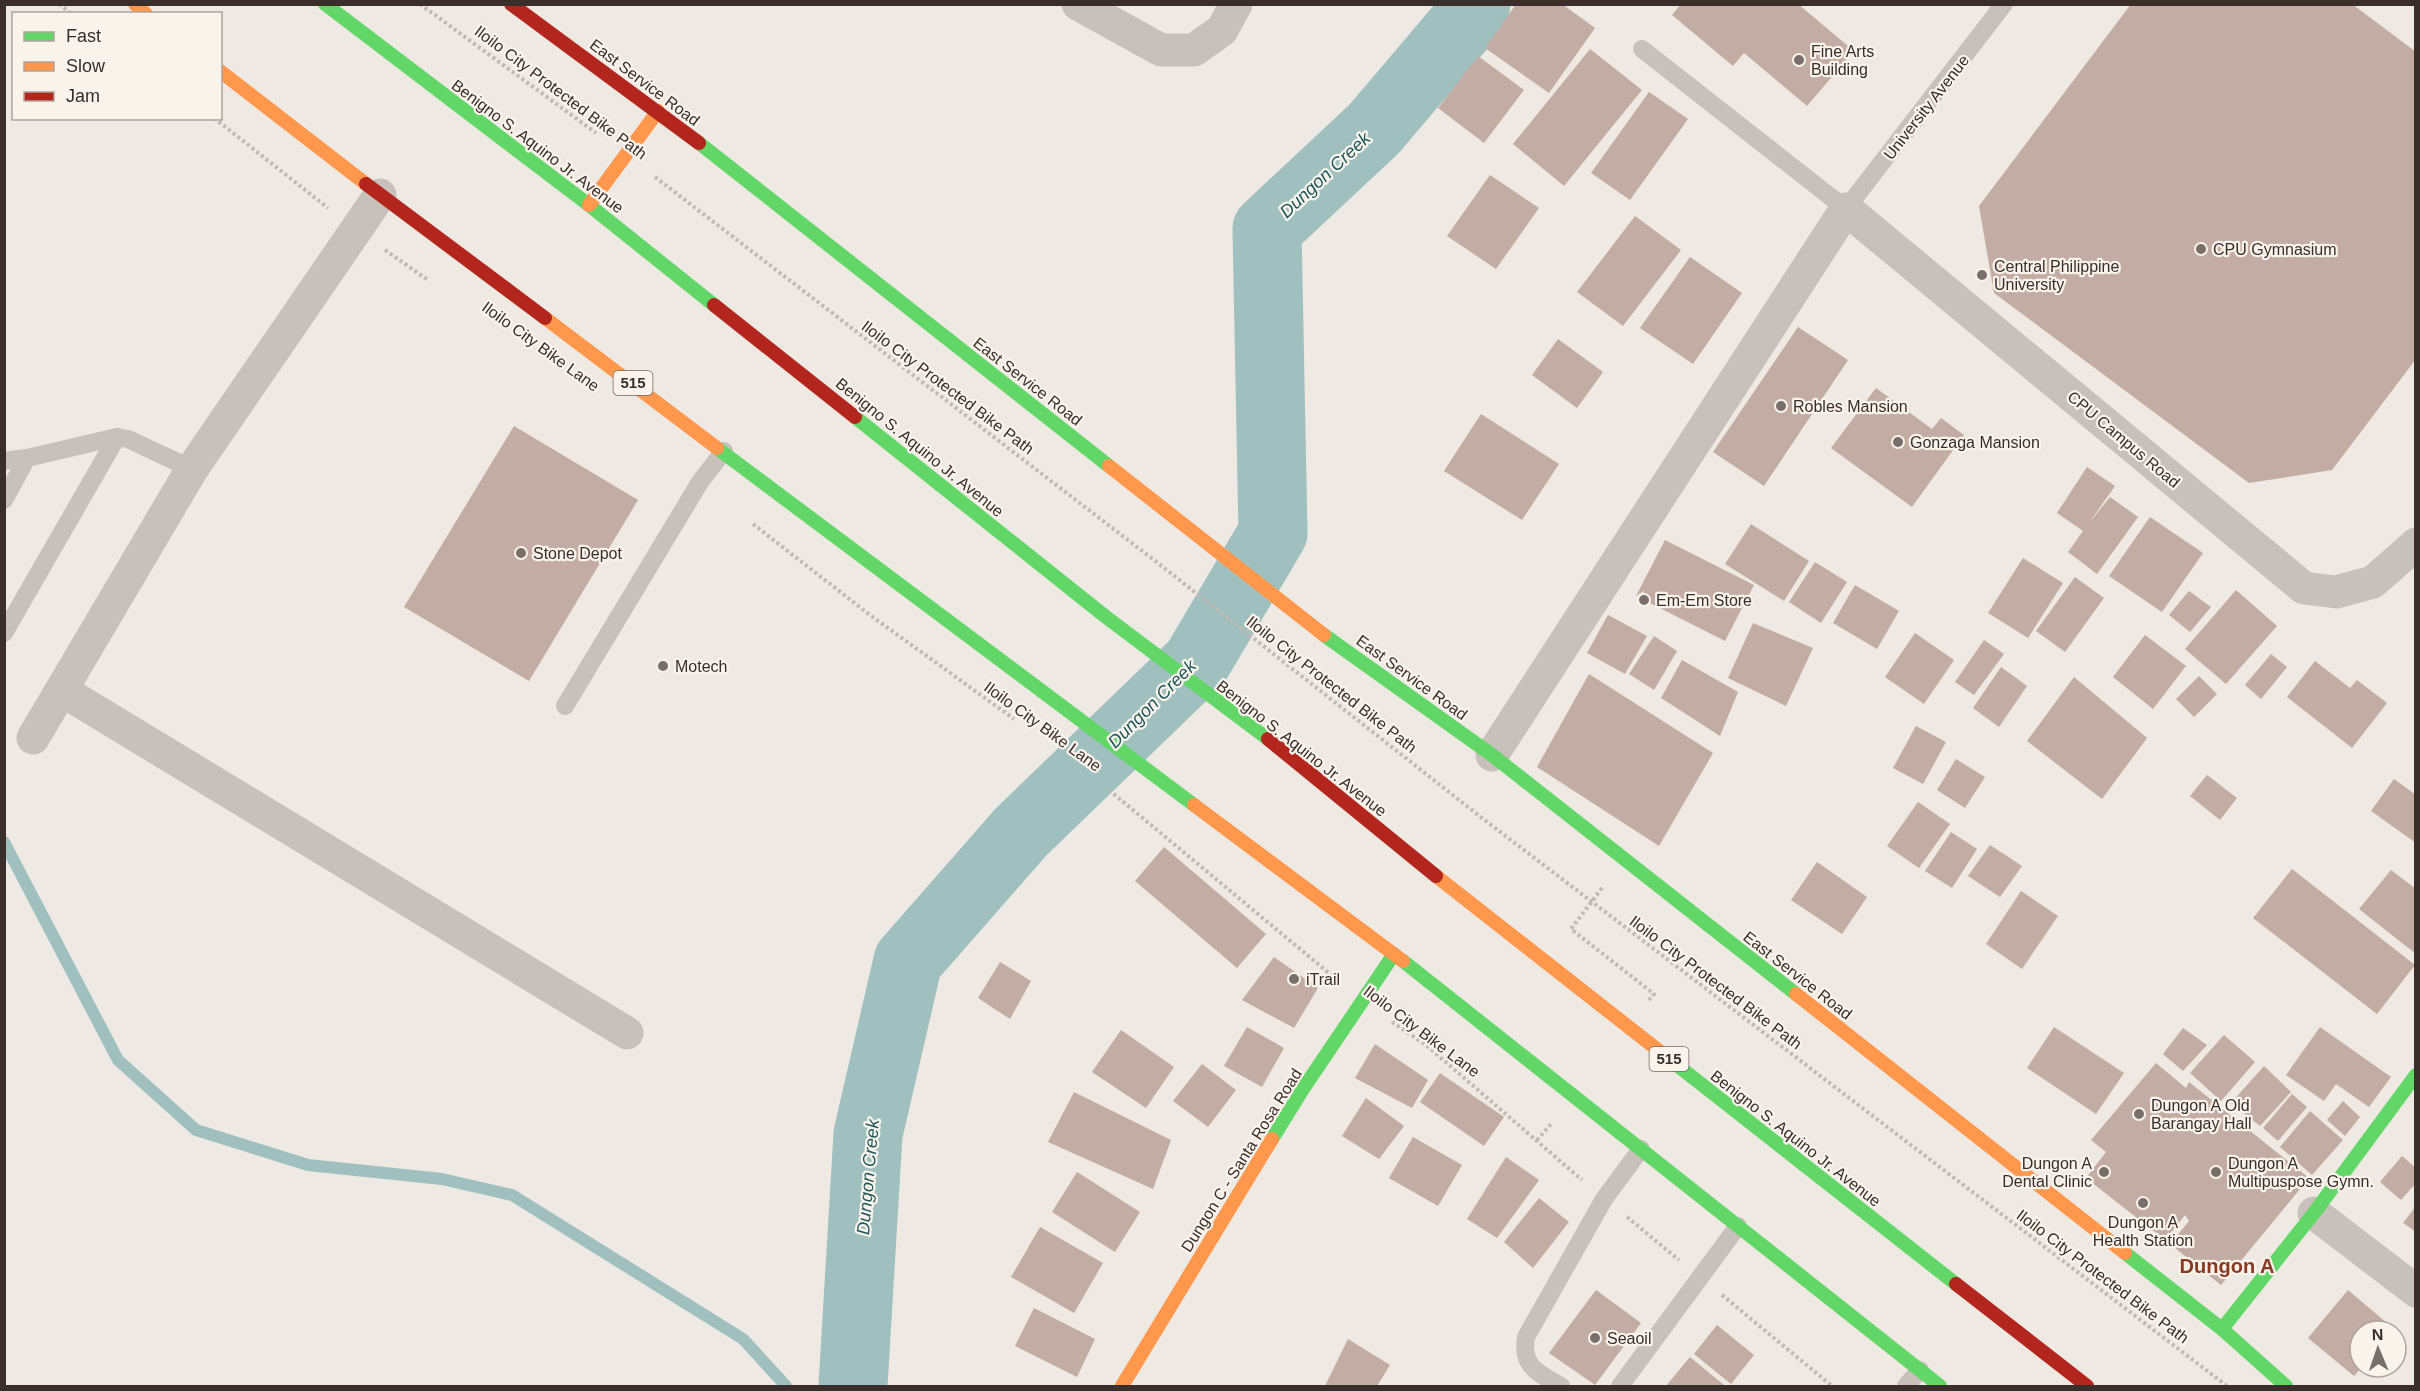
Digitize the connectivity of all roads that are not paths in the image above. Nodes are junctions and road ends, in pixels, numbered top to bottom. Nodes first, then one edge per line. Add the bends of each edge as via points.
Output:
1 (325, 4) edge
2 (512, 4) edge
3 (1078, 4) edge
4 (1236, 4) edge
5 (2004, 4) edge
6 (1642, 49) dead end
7 (222, 73) edge
8 (658, 111) junction
9 (380, 195) junction
10 (589, 204) junction
11 (1846, 208) junction
12 (117, 437) junction
13 (724, 451) junction
14 (27, 458) junction
15 (4, 461) edge
16 (192, 469) junction
17 (4, 500) edge
18 (2415, 544) edge
19 (4, 633) edge
20 (63, 691) junction
21 (565, 706) dead end
22 (33, 738) dead end
23 (1492, 755) junction
24 (1394, 954) junction
25 (627, 1033) dead end
26 (2415, 1075) edge
27 (1641, 1149) junction
28 (2314, 1213) junction
29 (1738, 1226) junction
30 (2415, 1291) edge
31 (2222, 1329) junction
32 (1920, 1370) junction
33 (1122, 1386) edge
34 (1561, 1386) edge
35 (1620, 1386) edge
36 (1906, 1386) edge
37 (1940, 1386) edge
38 (2086, 1386) edge
39 (2286, 1386) edge

1 - 10 main road, Benigno S. Aquino Jr. Avenue / 515
2 - 8 main road, East Service Road
3 - 4 street via 1161,50 1194,50 1222,30
5 - 11 lane, University Avenue
6 - 11 lane
7 - 9 main road, 515
8 - 10 main road
8 - 23 main road, East Service Road via 1322,633
9 - 13 main road, 515
9 - 16 street
10 - 38 main road, Benigno S. Aquino Jr. Avenue / 515 via 1106,617 1254,728 1481,912
11 - 18 street, CPU Campus Road via 2304,588 2336,592 2373,582
11 - 23 street
12 - 14 lane
12 - 16 lane
12 - 19 lane
13 - 21 lane via 700,482
13 - 24 main road, 515
14 - 15 lane
14 - 17 lane
16 - 20 street
20 - 22 street
20 - 25 street
23 - 31 main road, East Service Road
24 - 27 main road, 515
24 - 33 main road, Dungon C - Santa Rosa Road via 1303,1089
26 - 28 main road
27 - 29 main road, 515
27 - 34 lane via 1604,1199 1526,1337 1527,1361
28 - 30 street
28 - 31 main road
29 - 32 main road, 515
29 - 35 lane
31 - 39 main road, East Service Road
32 - 36 lane
32 - 37 main road, 515

